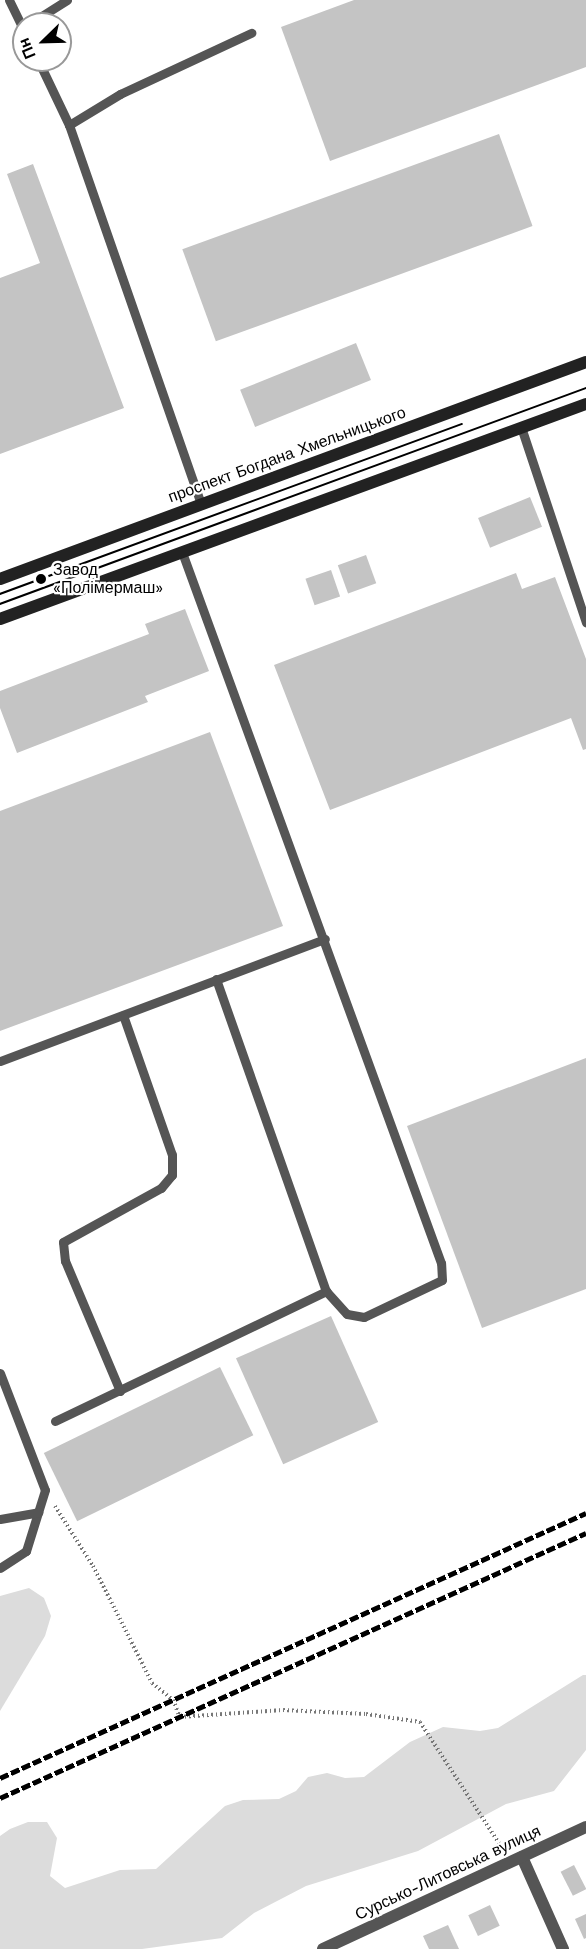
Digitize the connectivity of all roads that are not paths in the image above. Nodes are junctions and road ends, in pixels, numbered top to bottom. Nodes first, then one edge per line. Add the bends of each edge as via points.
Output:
1 (67, 0) edge
2 (49, 12) edge
3 (251, 33) dead end
4 (44, 72) edge
5 (69, 125) junction
6 (586, 362) edge
7 (586, 404) edge
8 (520, 427) junction
9 (201, 504) junction
10 (182, 552) junction
11 (0, 579) edge
12 (0, 619) edge
13 (586, 622) edge
14 (325, 939) junction
15 (216, 979) junction
16 (123, 1015) junction
17 (0, 1061) edge
18 (326, 1291) junction
19 (0, 1373) edge
20 (120, 1391) junction
21 (55, 1421) dead end
22 (38, 1512) junction
23 (0, 1519) edge
24 (0, 1568) edge
25 (586, 1827) edge
26 (517, 1859) junction
27 (323, 1949) edge
28 (563, 1949) edge

1 - 2 lane
3 - 5 lane via 120,94
4 - 5 lane
5 - 9 lane
6 - 9 main road, проспект Богдана Хмельницького
7 - 8 main road
8 - 10 main road
8 - 13 lane
9 - 11 main road, проспект Богдана Хмельницького
10 - 12 main road
10 - 14 lane
14 - 15 lane
14 - 18 lane via 441,1263 442,1280 364,1317 347,1314
15 - 16 lane
15 - 18 lane
16 - 17 lane
16 - 20 lane via 172,1155 172,1175 161,1188 63,1242 65,1261
18 - 20 lane
19 - 22 lane via 45,1491
20 - 21 lane
22 - 23 lane
22 - 24 lane via 26,1551
25 - 26 street, Сурсько-Литовська вулиця
26 - 27 street, Сурсько-Литовська вулиця
26 - 28 street

